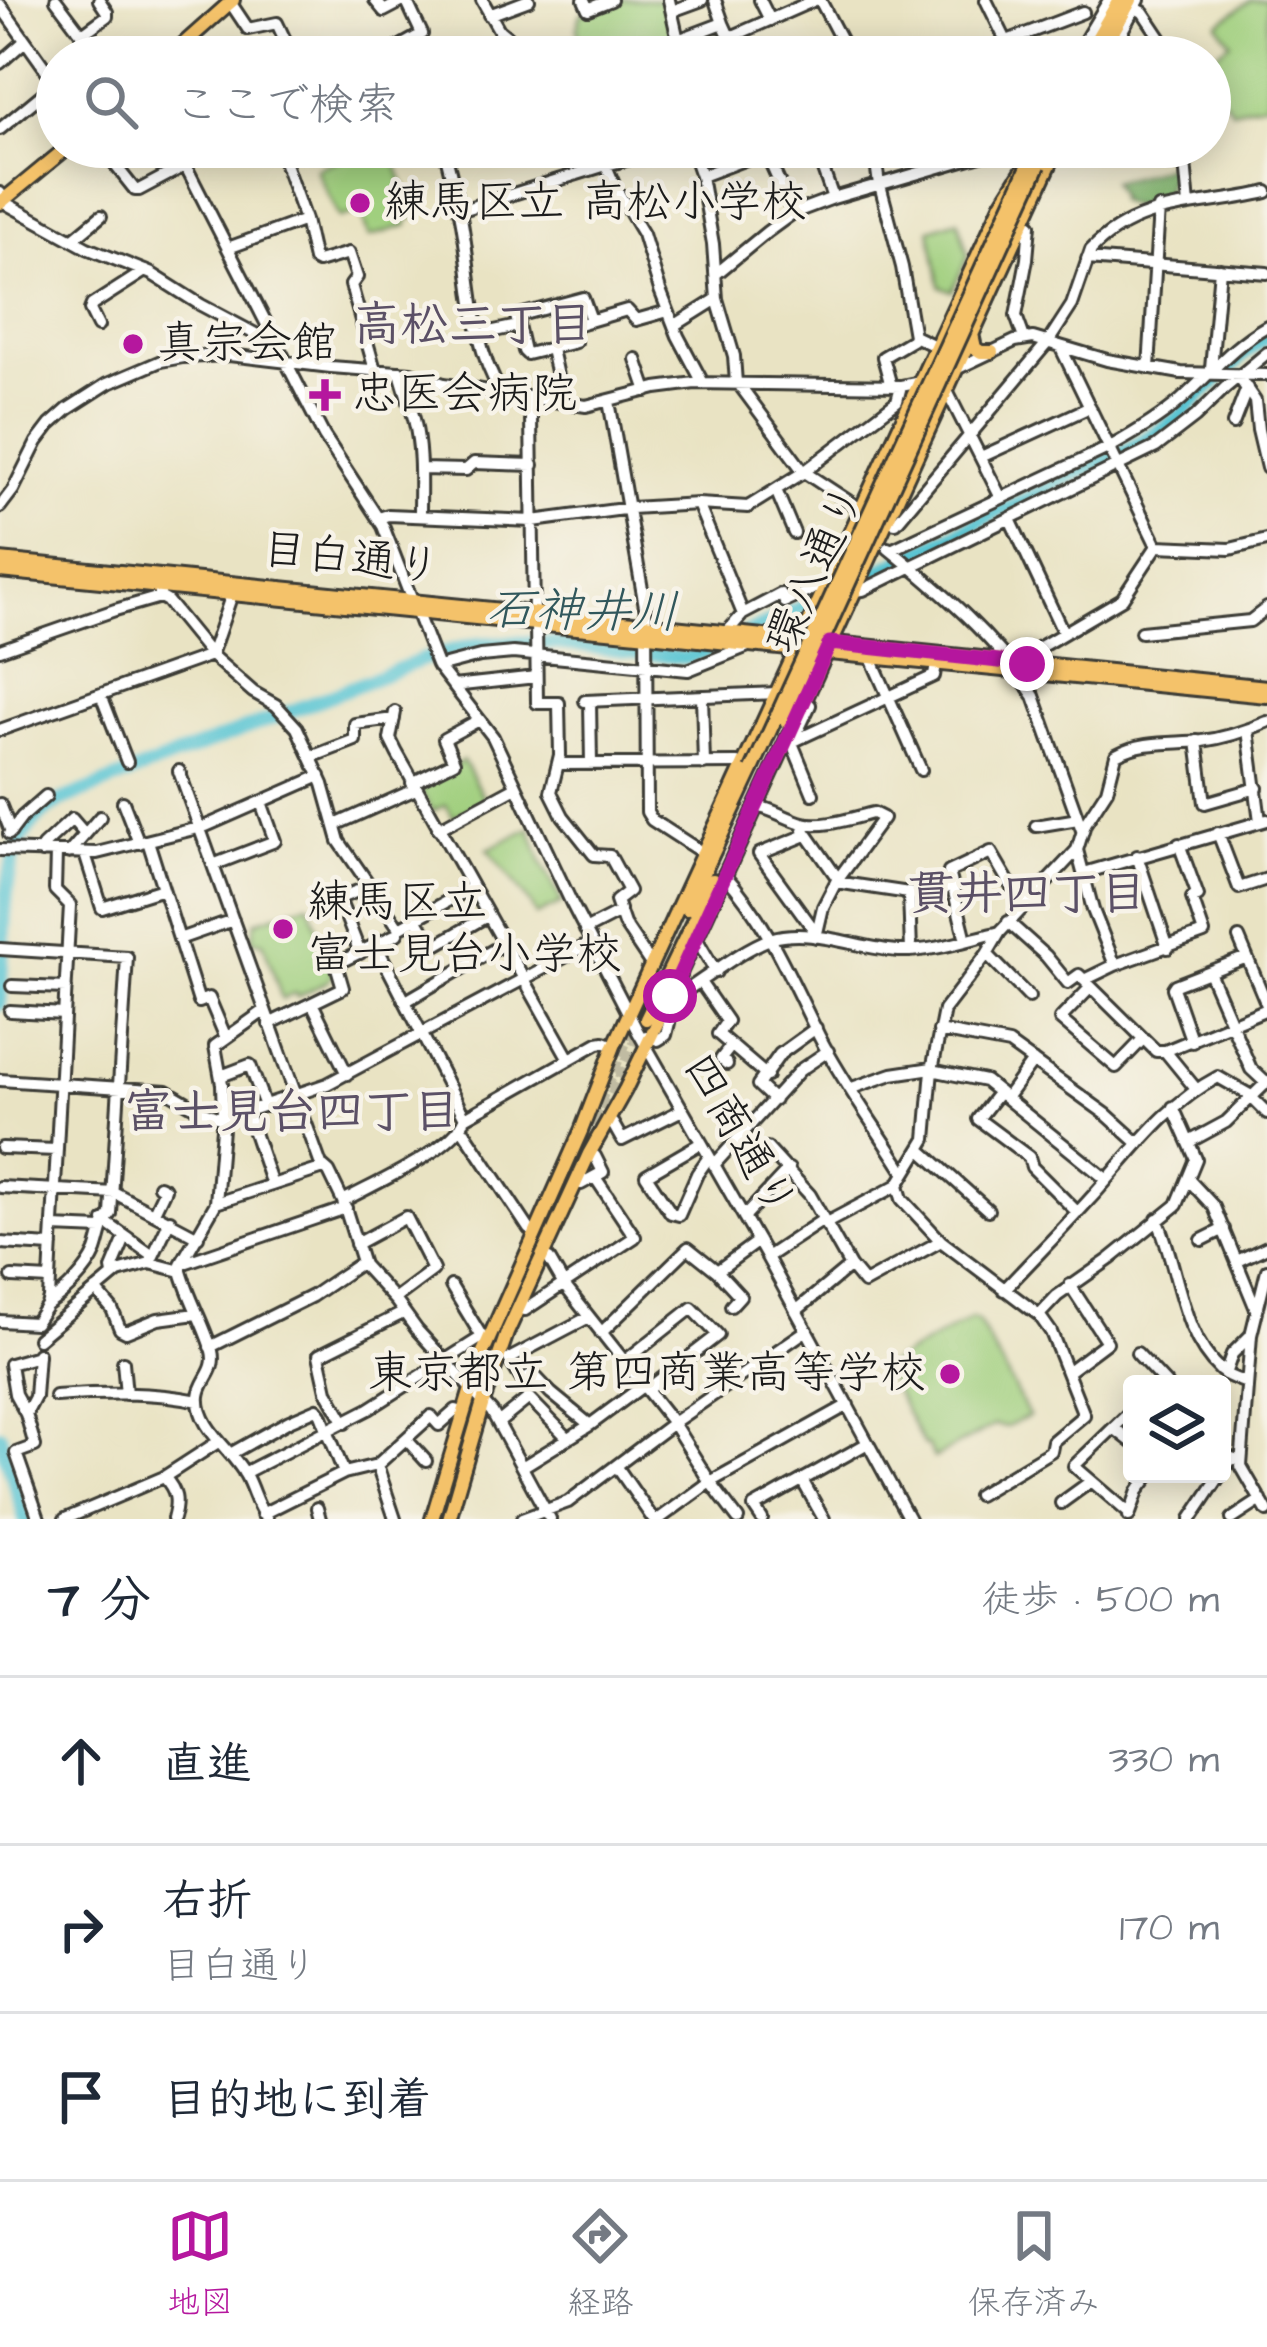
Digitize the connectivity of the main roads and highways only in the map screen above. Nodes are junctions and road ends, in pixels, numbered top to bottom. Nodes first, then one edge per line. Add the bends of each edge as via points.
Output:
1 (1118, 0) edge
2 (228, 2) edge
3 (1135, 3) edge
4 (192, 36) edge
5 (1102, 36) edge
6 (1108, 36) edge
7 (41, 168) edge
8 (1027, 168) edge
9 (1032, 168) edge
10 (1032, 168) edge
11 (1035, 168) edge
12 (2, 199) edge
13 (972, 333) junction
14 (992, 352) road end
15 (840, 552) junction
16 (0, 560) edge
17 (867, 562) junction
18 (0, 571) edge
19 (160, 587) junction
20 (416, 608) junction
21 (843, 612) junction
22 (646, 635) junction
23 (763, 642) junction
24 (797, 645) junction
25 (827, 648) junction
26 (870, 652) junction
27 (1016, 665) junction
28 (1267, 687) edge
29 (779, 688) junction
30 (1267, 696) edge
31 (728, 811) junction
32 (732, 838) junction
33 (712, 878) junction
34 (638, 1014) junction
35 (432, 1519) edge
36 (449, 1519) edge

1 - 5 main road
2 - 4 main road
3 - 6 main road
7 - 12 main road
8 - 15 main road via 1001,203
9 - 32 main road, 環八通り, bridge
10 - 31 main road, 環八通り, bridge
11 - 13 main road via 1023,221
13 - 14 main road via 975,348
13 - 17 main road
15 - 17 main road via 862,542
15 - 24 main road
16 - 19 main road, 目白通り
17 - 21 main road, bridge
18 - 19 main road, 目白通り
19 - 20 main road, 目白通り
19 - 20 main road, 目白通り
20 - 22 main road, 目白通り
21 - 25 main road
21 - 26 main road via 850,634
22 - 23 main road, 目白通り
22 - 23 main road, 目白通り via 726,632
23 - 24 main road, 目白通り
23 - 29 main road via 780,662
24 - 25 main road, 目白通り
24 - 29 main road
25 - 26 main road, 目白通り
25 - 33 main road via 756,806
26 - 27 main road, 目白通り
26 - 27 main road, 目白通り via 936,664
27 - 28 main road, 目白通り
27 - 30 main road, 目白通り
29 - 31 main road
31 - 33 main road, 環八通り
31 - 33 main road via 708,849
32 - 33 main road, 環八通り
32 - 33 main road
33 - 34 main road, 環八通り
33 - 34 main road via 652,965
33 - 36 main road via 673,997 645,1039 519,1307
34 - 35 main road via 614,1046 574,1147 530,1227 485,1338

